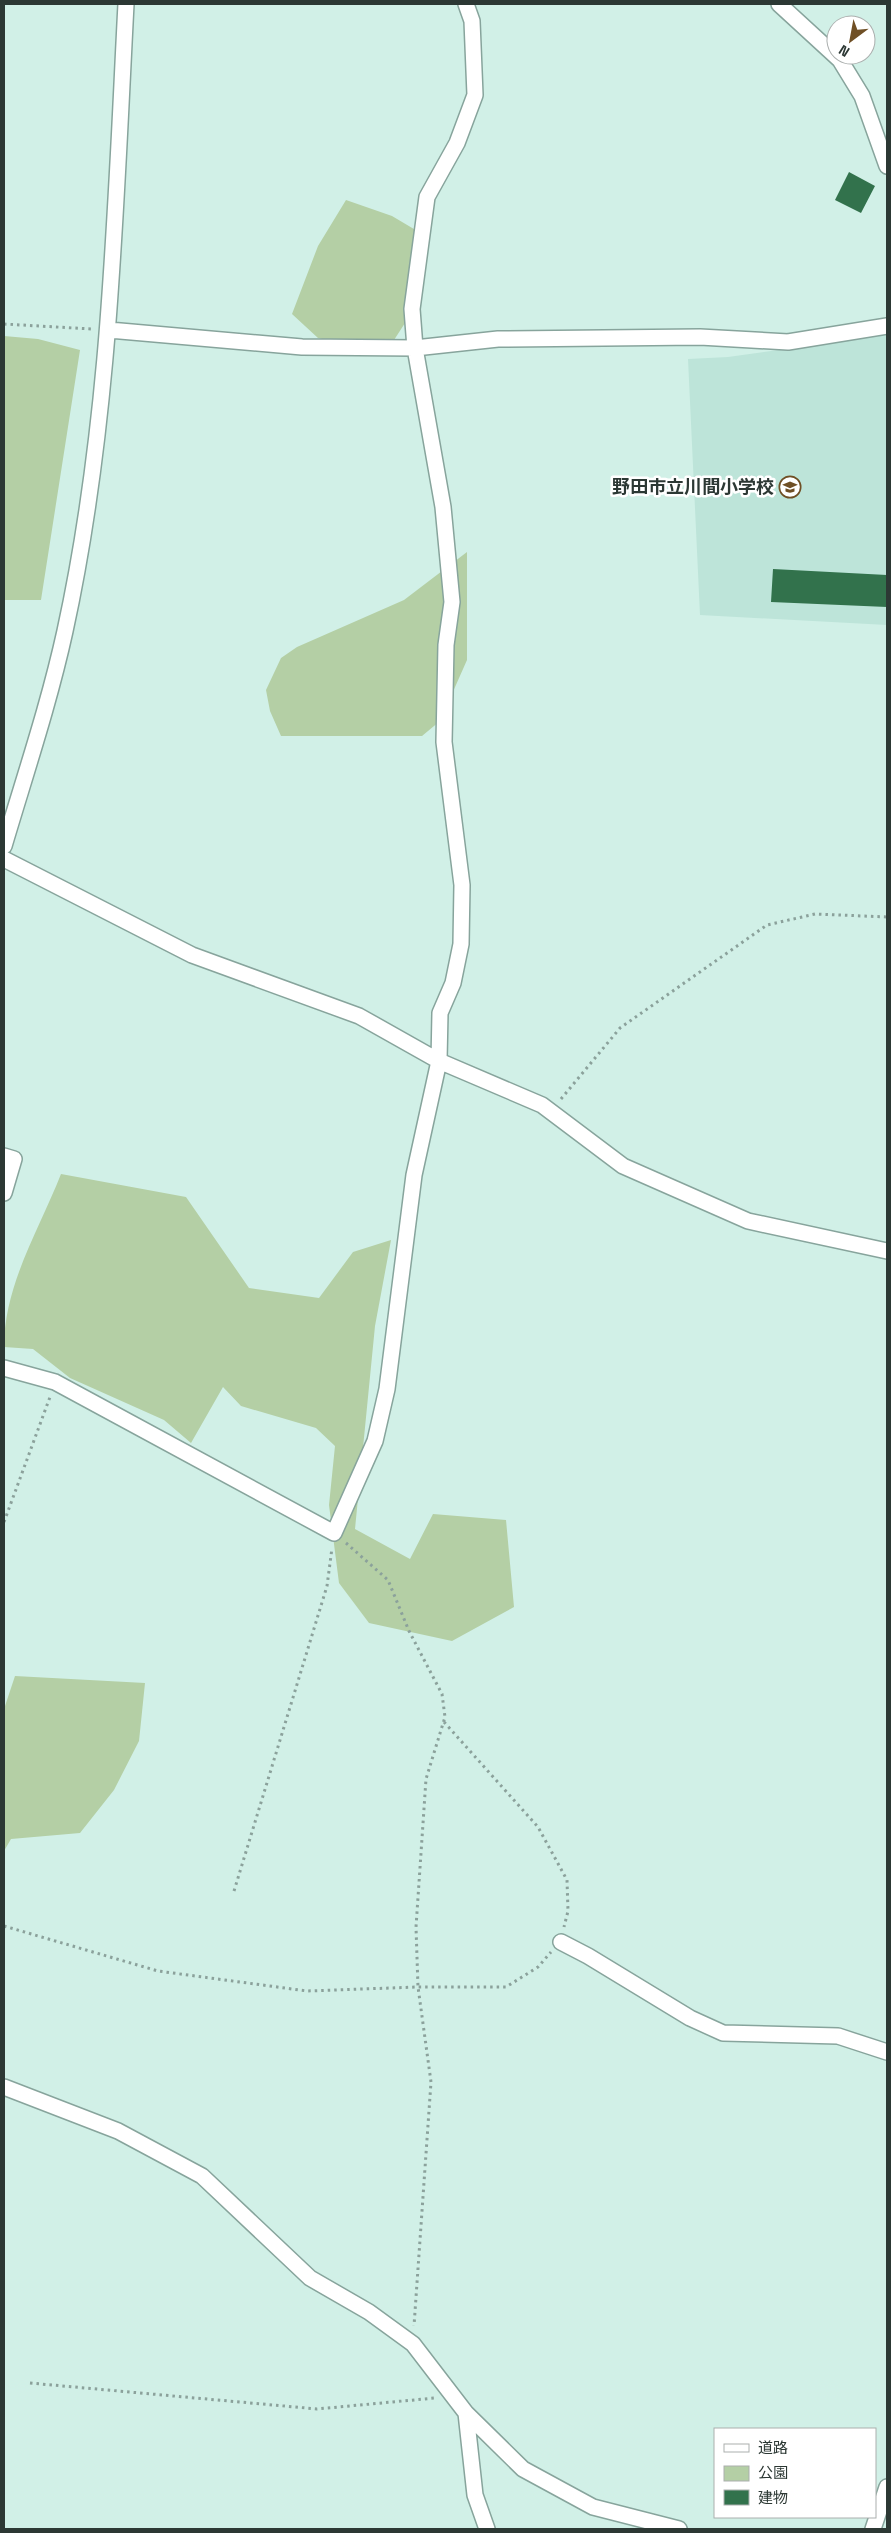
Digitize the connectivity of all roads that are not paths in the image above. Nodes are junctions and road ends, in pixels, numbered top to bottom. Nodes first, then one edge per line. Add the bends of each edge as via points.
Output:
1 (126, 4) edge
2 (466, 4) edge
3 (779, 4) edge
4 (887, 166) edge
5 (887, 326) edge
6 (109, 330) junction
7 (415, 348) junction
8 (4, 846) edge
9 (4, 859) edge
10 (438, 1061) junction
11 (4, 1156) edge
12 (4, 1193) edge
13 (887, 1251) edge
14 (4, 1368) edge
15 (561, 1942) road end
16 (887, 2052) edge
17 (4, 2087) edge
18 (466, 2413) junction
19 (887, 2487) edge
20 (876, 2518) edge
21 (487, 2529) edge
22 (679, 2529) edge

1 - 6 street
2 - 7 street via 472,21 475,95 457,143 427,197 412,309
3 - 4 street via 840,60 862,96
5 - 7 street via 788,342 700,337 498,338
6 - 7 street via 302,346
6 - 8 street via 100,413 65,630 55,676
7 - 10 street via 443,507 452,602 446,645 444,742 462,885 461,944 453,983 440,1013
9 - 10 street via 192,955 359,1016
10 - 13 street via 542,1104 623,1166 748,1221
10 - 14 street via 414,1176 387,1390 375,1441 334,1533 56,1382
11 - 12 street via 14,1159
15 - 16 street via 690,2018 723,2033 838,2036
17 - 18 street via 118,2131 202,2176 310,2278 369,2312 413,2344
18 - 21 street via 475,2495
18 - 22 street via 523,2469 567,2493 593,2507
19 - 20 street

